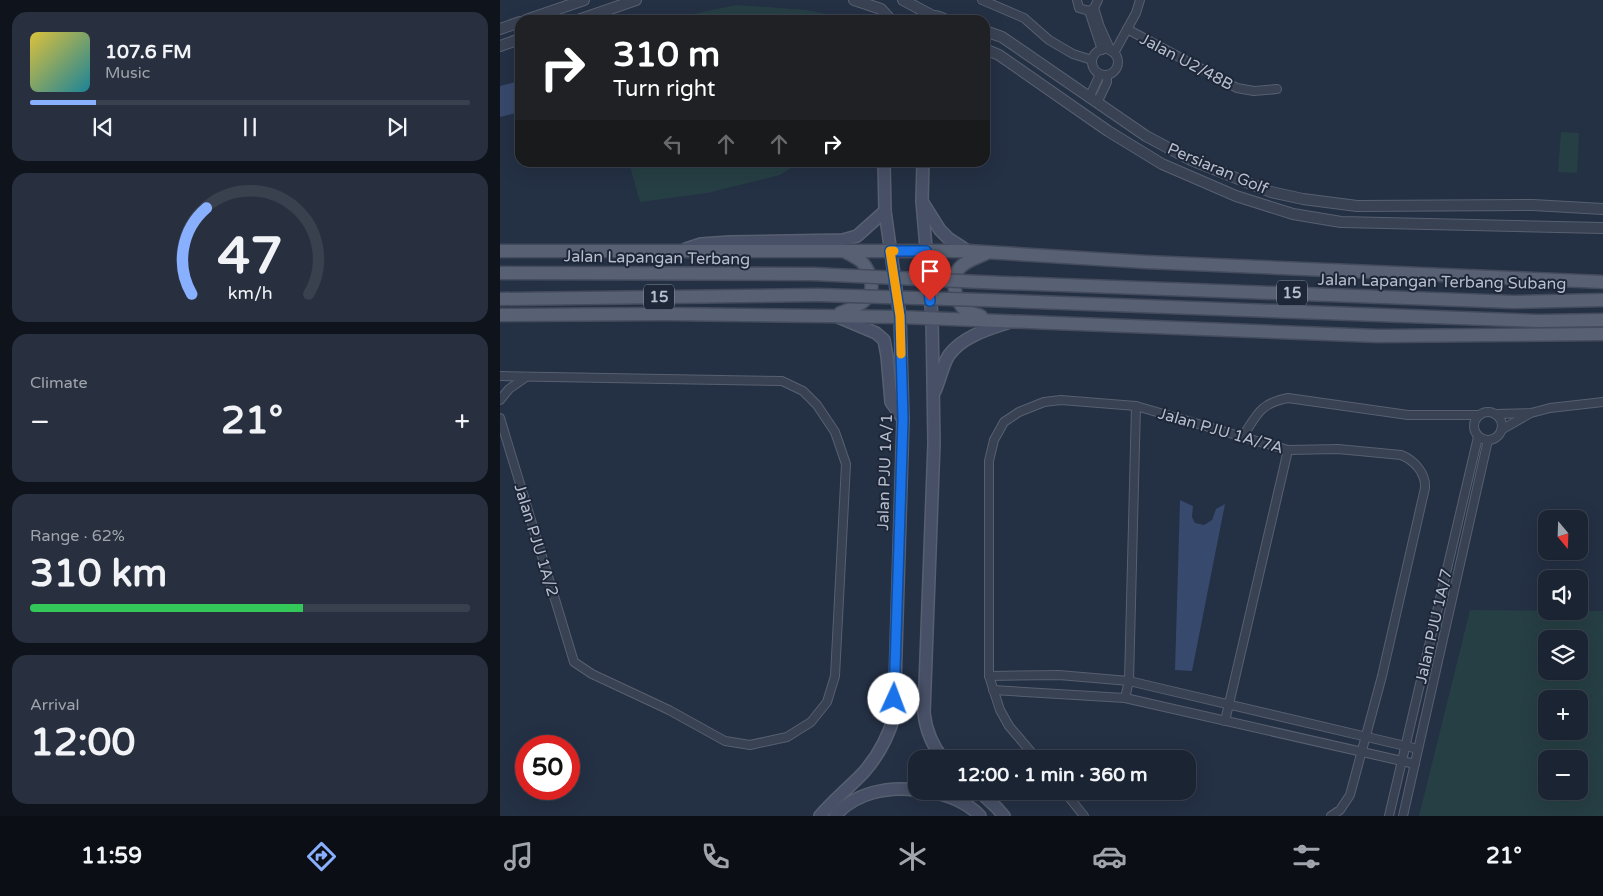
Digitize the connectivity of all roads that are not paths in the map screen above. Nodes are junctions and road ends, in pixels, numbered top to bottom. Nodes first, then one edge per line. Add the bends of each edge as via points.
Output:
1 (584, 0) edge
2 (636, 0) edge
3 (854, 0) edge
4 (903, 0) edge
5 (982, 0) edge
6 (1077, 0) edge
7 (1098, 0) edge
8 (1140, 0) edge
9 (1092, 10) junction
10 (540, 15) edge
11 (592, 15) edge
12 (886, 15) edge
13 (931, 15) edge
14 (515, 24) edge
15 (500, 29) edge
16 (1127, 29) junction
17 (990, 33) edge
18 (515, 41) edge
19 (500, 46) edge
20 (1102, 50) junction
21 (990, 51) edge
22 (1112, 52) junction
23 (1092, 60) junction
24 (1104, 74) junction
25 (1277, 89) dead end
26 (1093, 100) junction
27 (884, 167) edge
28 (923, 167) edge
29 (1237, 180) junction
30 (1236, 196) junction
31 (922, 201) junction
32 (1603, 210) edge
33 (885, 211) junction
34 (1603, 228) edge
35 (501, 251) edge
36 (679, 251) junction
37 (844, 251) junction
38 (890, 251) junction
39 (926, 251) junction
40 (968, 251) junction
41 (990, 252) junction
42 (500, 272) edge
43 (981, 282) joint
44 (1603, 282) edge
45 (500, 299) edge
46 (1603, 300) edge
47 (500, 315) edge
48 (834, 316) junction
49 (900, 316) junction
50 (932, 317) junction
51 (990, 320) junction
52 (1603, 320) edge
53 (1014, 321) junction
54 (1603, 334) edge
55 (500, 376) edge
56 (526, 377) junction
57 (933, 398) junction
58 (500, 400) edge
59 (1603, 402) edge
60 (1136, 406) junction
61 (1531, 413) junction
62 (1495, 414) junction
63 (1478, 416) junction
64 (500, 418) edge
65 (903, 419) junction
66 (1501, 430) junction
67 (1243, 436) junction
68 (1478, 437) junction
69 (1488, 440) junction
70 (1288, 450) junction
71 (989, 676) junction
72 (1129, 681) junction
73 (993, 690) junction
74 (1125, 698) junction
75 (1229, 705) junction
76 (1226, 721) junction
77 (1367, 737) junction
78 (1405, 746) junction
79 (1418, 749) junction
80 (937, 750) edge
81 (1029, 750) edge
82 (1362, 753) junction
83 (1402, 762) junction
84 (1415, 764) junction
85 (908, 789) edge
86 (959, 800) edge
87 (989, 800) edge
88 (1071, 800) edge
89 (820, 816) edge
90 (835, 816) edge
91 (980, 816) edge
92 (1004, 816) edge
93 (1084, 816) edge
94 (1331, 816) edge
95 (1389, 816) edge
96 (1403, 816) edge

1 - 10 street
2 - 11 street
3 - 12 street via 880,9
4 - 13 street
5 - 23 street via 1024,18 1049,40 1073,54
6 - 9 street via 1080,8
7 - 9 street
8 - 16 street
9 - 20 street
9 - 22 street
14 - 15 street
16 - 22 street
16 - 25 street, Jalan U2/48B via 1237,88 1254,91
17 - 26 street, Persiaran Golf via 1002,37
18 - 19 street
20 - 22 street
20 - 23 street
21 - 30 street, Persiaran Golf via 1162,164
22 - 24 street via 1118,60 1117,68
23 - 24 street via 1094,68
24 - 26 street
26 - 29 street, Persiaran Golf via 1146,136
27 - 33 main road, Jalan PJU 1A/1
28 - 31 main road
29 - 30 street via 1239,193
29 - 32 street, Persiaran Golf via 1270,192 1357,206 1533,205
30 - 34 street, Persiaran Golf via 1293,214 1341,222
31 - 39 main road
31 - 40 main road via 940,230
33 - 36 main road via 857,236 843,240 729,242 701,244
33 - 38 main road, Jalan PJU 1A/1
35 - 36 main road
36 - 37 main road
37 - 38 main road
37 - 48 main road via 861,261 870,278 871,288 869,297 861,304
38 - 39 main road
38 - 49 main road, Jalan PJU 1A/1
39 - 40 main road
39 - 50 main road
40 - 41 main road
41 - 44 main road via 1156,263
41 - 51 main road via 969,260 958,269 955,287 964,308
42 - 43 main road, Jalan Lapangan Terbang / 15, bridge via 813,274
43 - 46 main road, Jalan Lapangan Terbang Subang / 15 via 1514,302
45 - 52 main road, Jalan Lapangan Terbang Subang / 15, bridge via 818,295 1538,321
47 - 48 main road
48 - 49 main road
48 - 65 main road via 876,333 884,340 891,402
49 - 50 main road
49 - 65 main road, Jalan PJU 1A/1
50 - 51 main road
50 - 57 main road
51 - 53 main road
53 - 54 main road via 1378,336
53 - 57 main road via 970,337 949,355
55 - 56 street
56 - 58 street
56 - 64 street, Jalan PJU 1A/2 via 782,381 803,391 817,405 835,432 846,464 836,676 827,702 811,722 788,737 750,745 725,741 574,662
57 - 80 main road via 924,713 930,740
59 - 61 street
60 - 67 street, Jalan PJU 1A/7A
60 - 71 street, Jalan PJU 1A/7A via 1061,400 1044,402 1004,422 994,440 989,461
60 - 72 street
61 - 62 street
61 - 66 street
62 - 63 street
62 - 66 street via 1500,418
63 - 67 street via 1408,415 1288,398 1276,400 1261,409
63 - 68 street via 1473,429
65 - 89 main road, Jalan PJU 1A/1 via 894,717 874,759
66 - 69 street via 1499,435
67 - 70 street, Jalan PJU 1A/7A
68 - 69 street
68 - 78 street, Jalan PJU 1A/7
69 - 79 street, Jalan PJU 1A/7
70 - 75 street
70 - 77 street, Jalan PJU 1A/7A via 1338,449 1401,455 1410,458 1424,478 1425,488 1398,611
71 - 72 street via 1059,675
71 - 73 street, Jalan PJU 1A/7A
72 - 74 street
72 - 75 street
73 - 74 street
73 - 81 street, Jalan PJU 1A/7A via 1009,726
74 - 76 street
75 - 76 street
75 - 77 street
76 - 82 street
77 - 78 street
77 - 82 street, Jalan PJU 1A/7A
78 - 79 street
78 - 83 street, Jalan PJU 1A/7
79 - 84 street, Jalan PJU 1A/7
82 - 83 street
82 - 94 street, Jalan PJU 1A/7A via 1350,795 1340,810
83 - 84 street
83 - 95 street, Jalan PJU 1A/7
84 - 96 street, Jalan PJU 1A/7
85 - 90 main road via 878,791 858,798
86 - 91 main road
87 - 92 main road
88 - 93 street

